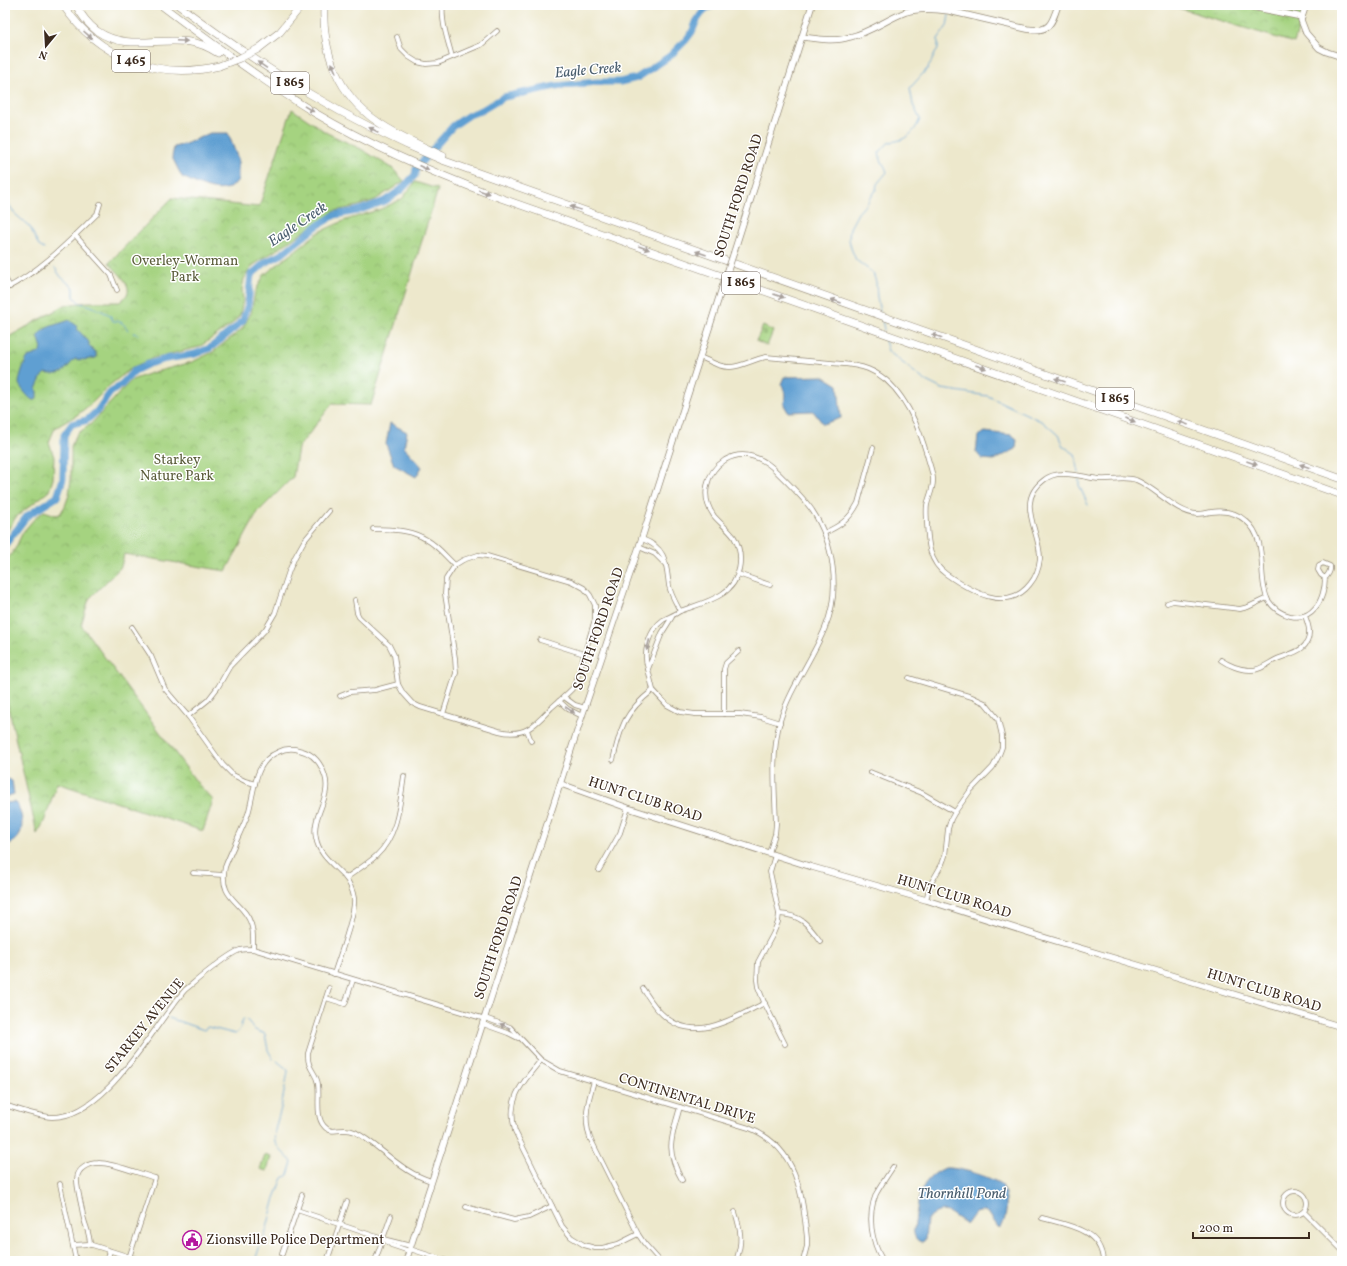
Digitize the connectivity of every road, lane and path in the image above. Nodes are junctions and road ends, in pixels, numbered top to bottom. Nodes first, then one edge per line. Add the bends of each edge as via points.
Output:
1 (63, 5) edge
2 (76, 5) edge
3 (161, 5) edge
4 (178, 5) edge
5 (302, 5) edge
6 (324, 5) edge
7 (443, 5) edge
8 (812, 5) edge
9 (1058, 5) edge
10 (1242, 5) edge
11 (1306, 5) edge
12 (1302, 17) junction
13 (497, 31) dead end
14 (397, 37) dead end
15 (802, 37) junction
16 (452, 57) junction
17 (1342, 57) edge
18 (252, 73) junction
19 (412, 144) junction
20 (100, 204) dead end
21 (75, 235) junction
22 (5, 278) edge
23 (10, 287) junction
24 (5, 289) edge
25 (118, 290) dead end
26 (700, 357) junction
27 (873, 448) dead end
28 (1342, 479) edge
29 (1342, 495) edge
30 (329, 511) dead end
31 (373, 529) dead end
32 (824, 533) junction
33 (642, 539) junction
34 (639, 547) junction
35 (455, 565) junction
36 (666, 565) junction
37 (738, 574) junction
38 (1325, 578) dead end
39 (770, 585) dead end
40 (1267, 598) junction
41 (355, 600) dead end
42 (1167, 603) dead end
43 (680, 612) junction
44 (1305, 616) junction
45 (672, 617) junction
46 (132, 627) dead end
47 (540, 640) dead end
48 (739, 651) dead end
49 (584, 654) junction
50 (1221, 660) dead end
51 (648, 669) junction
52 (909, 678) dead end
53 (398, 684) junction
54 (653, 690) junction
55 (340, 696) dead end
56 (564, 697) junction
57 (559, 701) junction
58 (585, 708) junction
59 (443, 714) junction
60 (724, 714) junction
61 (188, 716) junction
62 (582, 716) junction
63 (780, 723) junction
64 (527, 730) junction
65 (531, 741) dead end
66 (613, 760) dead end
67 (870, 772) dead end
68 (404, 776) dead end
69 (255, 784) junction
70 (561, 784) junction
71 (628, 808) junction
72 (954, 812) junction
73 (769, 853) junction
74 (775, 855) junction
75 (599, 870) dead end
76 (193, 873) dead end
77 (223, 875) junction
78 (346, 878) junction
79 (926, 900) junction
80 (778, 914) junction
81 (820, 941) dead end
82 (253, 949) junction
83 (334, 974) junction
84 (353, 980) junction
85 (330, 988) dead end
86 (643, 989) dead end
87 (326, 998) junction
88 (765, 1003) junction
89 (485, 1020) junction
90 (1342, 1027) edge
91 (520, 1040) junction
92 (785, 1044) dead end
93 (541, 1060) junction
94 (594, 1081) junction
95 (5, 1105) edge
96 (680, 1108) junction
97 (893, 1167) dead end
98 (682, 1180) dead end
99 (431, 1181) junction
100 (60, 1184) dead end
101 (302, 1194) dead end
102 (347, 1202) dead end
103 (552, 1206) junction
104 (466, 1207) dead end
105 (297, 1210) junction
106 (736, 1212) dead end
107 (1304, 1212) junction
108 (391, 1216) dead end
109 (1042, 1218) dead end
110 (339, 1224) junction
111 (638, 1234) junction
112 (383, 1239) junction
113 (73, 1245) junction
114 (90, 1245) junction
115 (410, 1249) junction
116 (1342, 1250) edge
117 (110, 1251) junction
118 (282, 1254) dead end
119 (131, 1259) edge
120 (76, 1261) edge
121 (107, 1261) edge
122 (143, 1261) edge
123 (327, 1261) edge
124 (375, 1261) edge
125 (406, 1261) edge
126 (447, 1261) edge
127 (660, 1261) edge
128 (736, 1261) edge
129 (803, 1261) edge
130 (883, 1261) edge
131 (1102, 1261) edge

1 -> 5 highway, I 465, bridge via 93,39 116,54 134,62 177,70 218,66 258,49 280,32
2 -> 18 highway via 89,24 115,40 132,43 194,42 212,49
3 - 18 highway, I 865
19 -> 4 highway, I 865 via 358,121 300,89
19 -> 6 highway via 373,119 344,88 327,48
7 - 16 street via 444,26
8 - 15 main road, SOUTH FORD ROAD
9 - 15 main road via 1050,25 1040,30 944,10 919,10 907,12 849,38 835,40
10 - 12 main road
11 - 12 main road
12 - 17 main road via 1302,26 1314,44
13 - 16 street via 485,42
14 - 16 street via 401,49 417,62 438,63
15 - 26 main road, SOUTH FORD ROAD, bridge
18 -> 29 highway, I 865 via 326,119 448,178
28 -> 19 highway, I 865 via 487,177
20 - 21 street via 97,214
21 - 23 street via 32,274
21 - 25 street via 111,275
22 - 23 street
23 - 24 street
26 - 33 main road, SOUTH FORD ROAD
26 - 40 street via 727,367 766,357 857,366 869,369 886,380 899,394 917,427 933,477 927,510 928,546 932,557 946,574 985,596 998,599 1012,596 1027,588 1034,579 1040,558 1030,514 1031,500 1043,480 1054,475 1066,474 1098,479 1134,479 1190,513 1231,512 1241,517 1252,525 1258,536
27 - 32 street via 855,509 846,521
30 - 61 street via 304,541 295,557 265,630 230,666 208,700
31 - 35 street via 417,534 428,540
32 - 37 street via 806,503 771,465 753,456 729,458 714,468 706,493 712,514 730,532 738,547
32 - 63 street via 833,572 829,614
33 - 34 main road, SOUTH FORD ROAD
33 - 36 street via 658,548
34 - 36 street via 655,554
34 - 58 main road, SOUTH FORD ROAD
35 - 49 street via 468,557 487,556 571,581 584,588 590,595 596,613
35 - 59 street via 446,579 445,594 456,673
36 - 43 street via 671,592
37 - 39 street
37 - 43 street via 723,594
38 - 44 street via 1325,586 1316,608
40 - 42 street via 1240,609 1173,601
40 - 44 street via 1283,614 1293,617
41 - 53 street via 359,617 385,640 392,651
43 - 45 street
44 - 50 street via 1309,627 1308,642 1295,653 1255,670 1235,667
45 - 51 street via 662,633
45 -> 51 street via 659,623 652,634 646,656
46 - 61 street via 151,656 165,689
47 - 49 street
48 - 60 street via 726,662 724,669
49 - 56 street via 576,682
51 - 54 street
52 - 72 street via 977,699 985,703 998,719 1002,736 999,755 993,767
53 - 55 street
53 - 59 street via 412,703
54 - 60 street via 667,705 680,712
54 - 66 street via 640,700 628,715
56 - 57 street
56 - 58 street
57 -> 62 street
57 - 64 street
58 - 62 main road, SOUTH FORD ROAD
59 - 64 street via 505,733
60 - 63 street via 750,715
61 - 69 street via 227,770 238,778
62 - 70 main road, SOUTH FORD ROAD
63 - 73 street via 774,758 776,824
64 - 65 street
67 - 72 street via 922,793
68 - 78 street via 391,836 376,856
69 - 77 street via 248,814
69 - 78 street via 263,763 281,751 303,751 317,760 327,786 316,824 316,838 323,855
70 - 71 main road, HUNT CLUB ROAD
70 - 89 main road, SOUTH FORD ROAD
71 - 73 main road, HUNT CLUB ROAD
71 - 75 street via 620,833
72 - 79 street via 948,829 945,856 930,885
73 - 74 main road, HUNT CLUB ROAD
74 - 79 main road, HUNT CLUB ROAD
74 - 80 street via 770,872
76 - 77 street
77 - 82 street via 228,894 251,925
78 - 83 street via 354,905
79 - 90 main road, HUNT CLUB ROAD
80 - 81 street via 791,915 803,921
80 - 88 street via 778,922 757,966 758,987
82 - 83 street
82 - 95 street, STARKEY AVENUE via 230,955 185,990 116,1080 78,1110 53,1117
83 - 84 street
84 - 87 street via 345,1004
84 - 89 street
85 - 87 street
86 - 88 street via 665,1017 678,1025 693,1028 718,1025
87 - 99 street via 308,1054 310,1068 318,1084 320,1119 324,1127 334,1132 348,1129 360,1134 414,1174
88 - 92 street
89 - 91 street
91 -> 89 street, CONTINENTAL DRIVE via 510,1027
89 - 99 main road, SOUTH FORD ROAD
91 - 93 street, CONTINENTAL DRIVE
93 - 94 street, CONTINENTAL DRIVE via 560,1071
93 - 103 street via 518,1090 512,1104 512,1122
94 - 96 street, CONTINENTAL DRIVE
94 - 111 street via 586,1110 588,1134
96 - 98 street via 670,1142 670,1151 675,1169
96 - 129 street, CONTINENTAL DRIVE via 755,1130 780,1148 791,1164 798,1182 807,1238
97 - 130 street via 876,1194 871,1219 873,1238
99 - 115 main road, SOUTH FORD ROAD
100 - 113 street
101 - 105 street
102 - 110 street
103 - 104 street via 529,1218 519,1220
103 - 111 street via 566,1232 584,1245 596,1248 610,1247
105 - 110 street
105 - 118 street
106 - 128 street via 742,1239
107 - 107 street via 1307,1205 1304,1195 1294,1191 1286,1194 1283,1205 1287,1213 1295,1216
107 - 116 street
108 - 112 street
109 - 131 street via 1088,1234 1097,1243
110 - 112 street
110 - 123 street
111 - 127 street
112 - 115 street via 391,1245
112 - 124 street
113 - 114 street
113 - 120 street
114 - 117 street
114 - 119 street via 90,1234 84,1220 78,1186 77,1178 80,1171 86,1165 98,1163 155,1178
115 - 125 main road, SOUTH FORD ROAD
115 - 126 street
117 - 119 street
117 - 121 street
119 - 122 street

